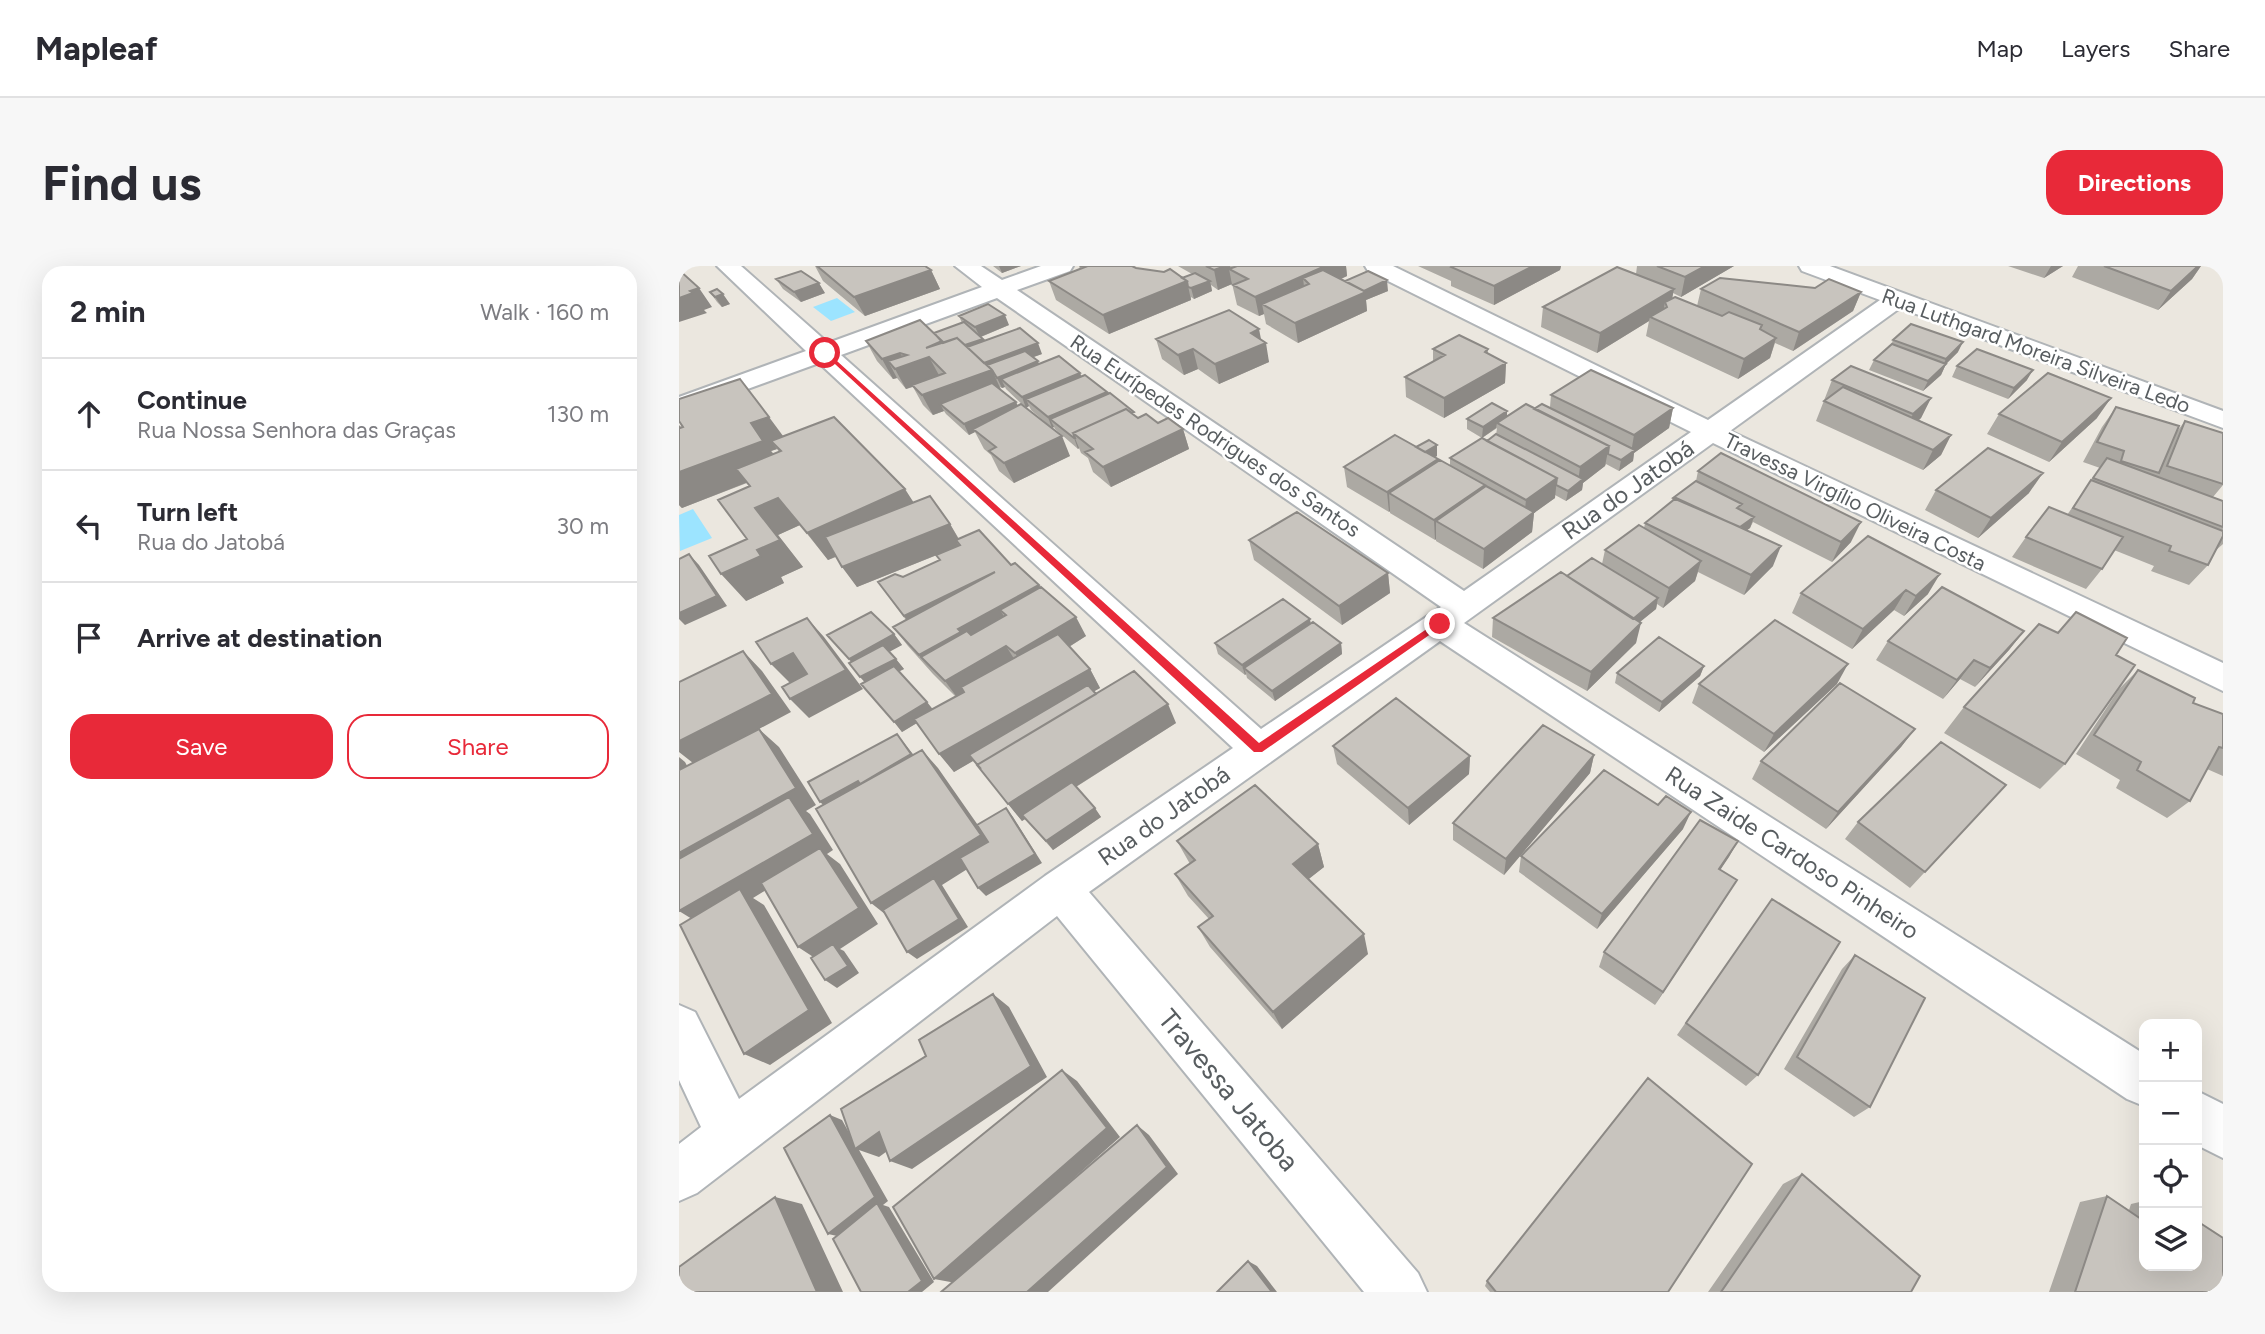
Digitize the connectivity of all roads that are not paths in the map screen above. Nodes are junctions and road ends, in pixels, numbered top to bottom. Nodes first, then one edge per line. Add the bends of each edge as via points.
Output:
1 (728, 266) edge
2 (966, 266) edge
3 (1062, 266) edge
4 (1376, 266) edge
5 (1810, 266) edge
6 (1001, 289) junction
7 (1897, 299) junction
8 (825, 353) junction
9 (679, 406) edge
10 (2223, 421) edge
11 (1711, 432) junction
12 (1452, 615) junction
13 (2223, 678) edge
14 (1258, 749) junction
15 (1060, 889) junction
16 (679, 1028) edge
17 (2139, 1079) edge
18 (2202, 1119) edge
19 (2223, 1133) edge
20 (731, 1136) junction
21 (679, 1175) edge
22 (1399, 1292) edge

1 - 8 street
2 - 6 street, Rua Eurípedes Rodrigues dos Santos
3 - 6 street
4 - 11 street, Travessa Virgílio Oliveira Costa
5 - 7 street, Rua Luthgard Moreira Silveira Ledo
6 - 8 street
6 - 12 street, Rua Eurípedes Rodrigues dos Santos
7 - 10 street, Rua Luthgard Moreira Silveira Ledo
7 - 11 street, Rua do Jatobá
8 - 9 street
8 - 14 street
11 - 12 street, Rua do Jatobá
11 - 13 street, Travessa Virgílio Oliveira Costa
12 - 14 street, Rua do Jatobá
12 - 17 street, Rua Zaide Cardoso Pinheiro
14 - 15 street, Rua do Jatobá
15 - 20 street, Rua do Jatobá
15 - 22 street, Travessa Jatoba
16 - 20 street
18 - 19 street
20 - 21 street, Rua do Jatobá

